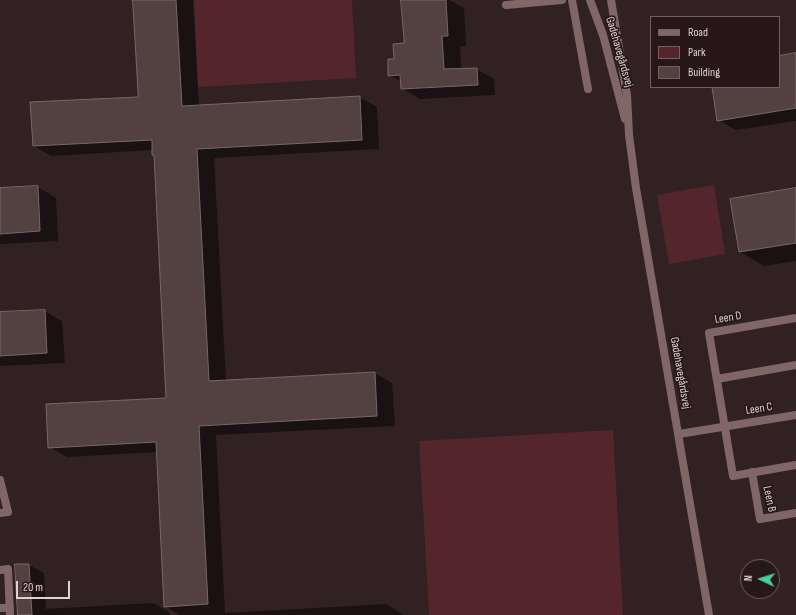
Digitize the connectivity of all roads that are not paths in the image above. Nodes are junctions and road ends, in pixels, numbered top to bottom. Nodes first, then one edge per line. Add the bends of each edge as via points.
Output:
1 (562, 0) edge
2 (572, 0) edge
3 (590, 0) edge
4 (611, 0) edge
5 (506, 5) dead end
6 (588, 89) dead end
7 (629, 135) junction
8 (796, 318) edge
9 (796, 365) edge
10 (717, 379) junction
11 (796, 415) edge
12 (725, 427) junction
13 (678, 434) junction
14 (796, 465) edge
15 (752, 472) junction
16 (0, 480) edge
17 (0, 513) edge
18 (796, 513) edge
19 (0, 570) edge
20 (0, 608) edge
21 (10, 611) edge
22 (709, 615) edge

1 - 5 street
2 - 6 street
3 - 7 street, Gadehavegårdsvej via 603,35
4 - 7 street, Gadehavegårdsvej via 627,95
7 - 13 street, Gadehavegårdsvej
8 - 10 street, Leen D via 709,333
9 - 10 street
10 - 12 street, Leen D
11 - 12 street, Leen C
12 - 13 street, Leen C
12 - 15 street, Leen B via 733,476
13 - 22 street, Gadehavegårdsvej
14 - 15 street, Leen B
15 - 18 street, Leen B via 760,519
16 - 17 street via 8,512
19 - 21 street via 8,569
20 - 21 street

